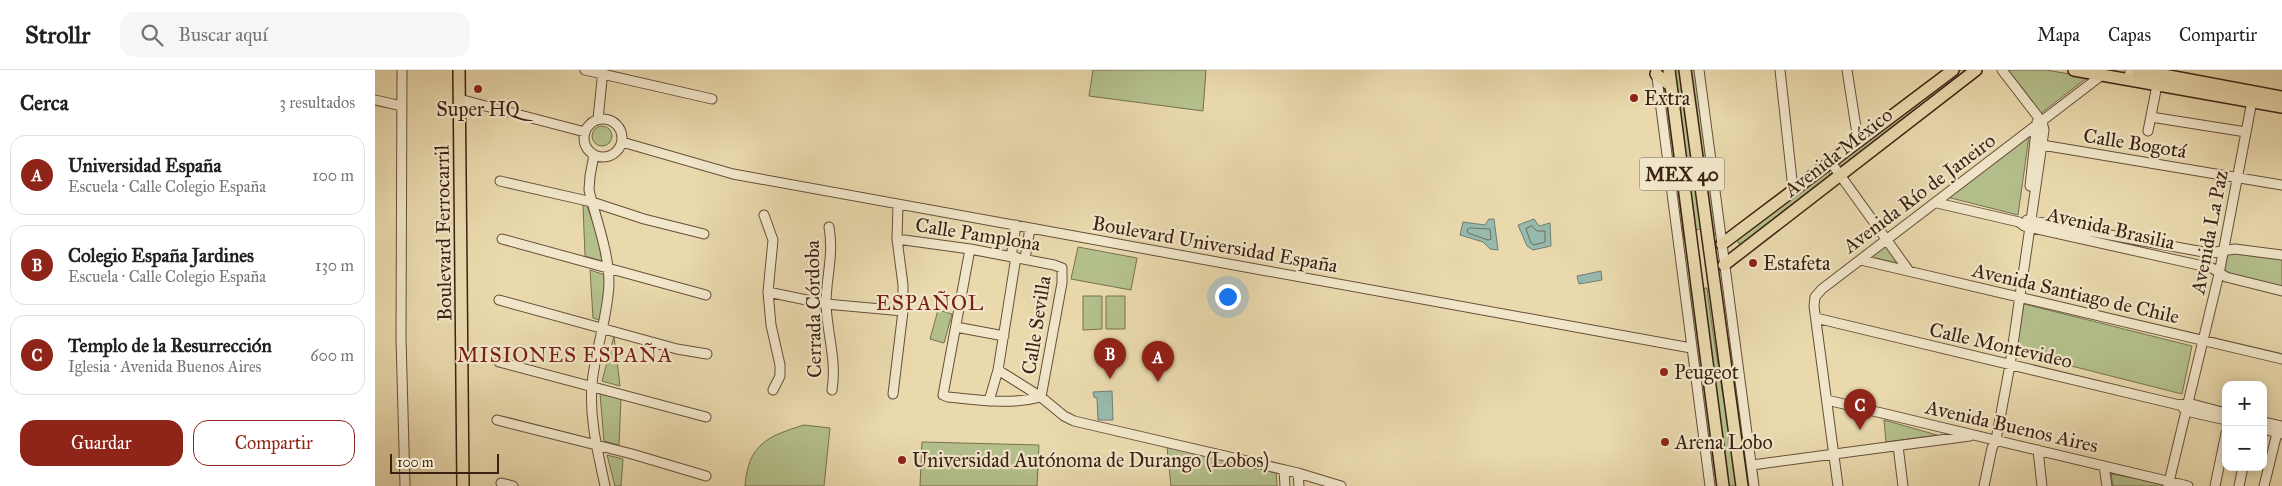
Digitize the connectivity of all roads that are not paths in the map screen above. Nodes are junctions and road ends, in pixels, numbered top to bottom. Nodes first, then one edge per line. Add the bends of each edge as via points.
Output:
1 (402, 70) edge
2 (459, 70) edge
3 (585, 70) edge
4 (1669, 70) edge
5 (1685, 70) edge
6 (1699, 70) edge
7 (1780, 70) edge
8 (1847, 70) edge
9 (1953, 70) edge
10 (1976, 70) edge
11 (2002, 70) edge
12 (2074, 70) edge
13 (2137, 70) edge
14 (602, 72) edge
15 (1656, 72) edge
16 (2102, 75) junction
17 (2126, 75) edge
18 (2157, 85) junction
19 (1671, 86) junction
20 (2282, 96) edge
21 (459, 99) junction
22 (712, 99) dead end
23 (375, 100) edge
24 (2252, 101) junction
25 (402, 106) junction
26 (2282, 107) edge
27 (2151, 117) junction
28 (598, 119) junction
29 (2039, 121) junction
30 (2148, 131) dead end
31 (585, 132) junction
32 (2246, 132) junction
33 (1858, 140) junction
34 (622, 142) junction
35 (2042, 146) junction
36 (594, 155) junction
37 (1830, 161) junction
38 (1839, 174) junction
39 (2238, 178) junction
40 (500, 181) dead end
41 (2282, 185) edge
42 (1793, 189) junction
43 (592, 202) junction
44 (1937, 203) junction
45 (898, 204) junction
46 (765, 215) dead end
47 (2026, 223) junction
48 (1016, 225) junction
49 (829, 227) dead end
50 (1030, 228) junction
51 (704, 234) dead end
52 (502, 239) dead end
53 (897, 239) junction
54 (1887, 240) junction
55 (1722, 244) junction
56 (971, 249) junction
57 (2224, 250) junction
58 (2282, 255) edge
59 (1017, 258) junction
60 (1861, 260) junction
61 (1054, 265) joint
62 (1724, 265) junction
63 (608, 268) junction
64 (1909, 271) junction
65 (2219, 274) junction
66 (2282, 291) edge
67 (768, 292) junction
68 (706, 295) dead end
69 (2017, 297) junction
70 (499, 300) dead end
71 (826, 304) junction
72 (903, 311) junction
73 (1816, 318) junction
74 (956, 327) junction
75 (603, 328) junction
76 (1004, 336) junction
77 (2203, 341) junction
78 (1691, 348) junction
79 (707, 354) dead end
80 (2282, 360) edge
81 (499, 362) dead end
82 (2007, 364) junction
83 (999, 370) junction
84 (592, 386) junction
85 (773, 390) dead end
86 (832, 390) dead end
87 (893, 394) dead end
88 (1041, 396) junction
89 (1827, 400) junction
90 (989, 401) junction
91 (2184, 406) junction
92 (2222, 412) edge
93 (706, 416) dead end
94 (2222, 419) edge
95 (497, 420) dead end
96 (2267, 424) edge
97 (2267, 429) edge
98 (2280, 431) edge
99 (1975, 435) junction
100 (1993, 442) junction
101 (597, 446) junction
102 (1898, 446) junction
103 (2038, 450) junction
104 (2222, 452) edge
105 (1834, 455) junction
106 (1751, 465) junction
107 (2104, 466) junction
108 (1285, 470) junction
109 (2242, 471) edge
110 (1298, 472) junction
111 (706, 476) dead end
112 (501, 483) dead end
113 (2169, 484) edge
114 (405, 486) edge
115 (463, 486) edge
116 (513, 486) edge
117 (605, 486) edge
118 (1285, 486) edge
119 (1299, 486) edge
120 (1341, 486) edge
121 (1710, 486) edge
122 (1723, 486) edge
123 (1742, 486) edge
124 (1754, 486) edge
125 (1838, 486) edge
126 (1903, 486) edge
127 (1985, 486) edge
128 (2042, 486) edge
129 (2107, 486) edge
130 (2188, 486) edge
131 (2215, 486) edge
132 (2239, 486) edge
133 (2264, 486) edge

1 - 25 street
2 - 21 main road, Boulevard Ferrocarril
3 - 14 street
4 - 19 main road, MEX 40
5 - 123 main road, MEX 40
6 - 55 street
7 - 42 street
8 - 33 street
9 - 33 main road, Avenida México
10 - 38 main road, Avenida México
11 - 29 street
12 - 16 main road
13 - 20 main road
14 - 22 street
14 - 28 street
15 - 19 main road
15 - 78 street
16 - 17 main road
16 - 29 street, Avenida Río de Janeiro
17 - 18 main road
18 - 24 main road
18 - 27 street
19 - 122 main road, MEX 40
21 - 31 street
21 - 115 main road, Boulevard Ferrocarril
23 - 25 street
24 - 26 main road
24 - 32 street, Avenida La Paz
25 - 114 street via 401,338
27 - 30 street
27 - 32 street
28 - 31 street
28 - 34 street via 608,119 618,125
29 - 35 street via 2044,127
29 - 44 street, Avenida Río de Janeiro
29 - 47 street
31 - 36 street via 585,145
32 - 39 street, Avenida La Paz
33 - 37 main road, Avenida México
34 - 36 street via 614,154
34 - 45 street, Boulevard Universidad España via 733,174
35 - 39 street, Calle Bogotá
35 - 47 street
36 - 43 street via 590,176
37 - 38 street
37 - 42 main road, Avenida México
38 - 54 street
38 - 62 main road, Avenida México
39 - 41 street, Calle Bogotá
39 - 57 street, Avenida La Paz
40 - 43 street
42 - 55 main road, Avenida México
43 - 51 street
43 - 63 street
44 - 47 street, Avenida Brasilia
44 - 54 street, Avenida Río de Janeiro
45 - 48 street, Boulevard Universidad España
45 - 53 street
46 - 67 street via 773,240
47 - 57 street, Avenida Brasilia via 2209,253
47 - 65 street, Avenida Brasilia via 2212,268
47 - 69 street
48 - 50 street, Boulevard Universidad España
48 - 59 street
49 - 71 street, Cerrada Córdoba via 832,249
50 - 59 street
50 - 78 street, Boulevard Universidad España
52 - 63 street
53 - 56 street, Calle Pamplona
53 - 72 street
54 - 60 street, Avenida Río de Janeiro
54 - 64 street
55 - 62 street
56 - 59 street, Calle Pamplona
56 - 74 street
57 - 58 street, Avenida Brasilia
57 - 65 street, Avenida La Paz
59 - 61 street, Calle Pamplona
59 - 76 street
60 - 64 street, Avenida Santiago de Chile
60 - 73 street, Avenida Río de Janeiro via 1817,293 1814,301
61 - 88 street, Calle Sevilla via 1063,269 1063,277
62 - 106 street
63 - 68 street
63 - 75 street via 608,300
64 - 69 street, Avenida Santiago de Chile
65 - 66 street, Avenida Brasilia
65 - 77 street, Avenida La Paz
67 - 71 street
67 - 85 street via 780,366 780,376
69 - 77 street, Avenida Santiago de Chile
69 - 82 street
70 - 75 street
71 - 72 street
71 - 86 street, Cerrada Córdoba via 833,355
72 - 87 street
73 - 82 street, Calle Montevideo
73 - 89 street, Avenida Río de Janeiro
74 - 76 street
74 - 90 street via 943,395
75 - 79 street
75 - 84 street
76 - 83 street
77 - 80 street, Avenida Santiago de Chile
77 - 91 street, Avenida La Paz
78 - 121 street
81 - 84 street
82 - 91 street, Calle Montevideo
82 - 100 street
83 - 88 street
83 - 90 street
84 - 93 street
84 - 101 street
88 - 90 street via 1025,401
88 - 108 street via 1063,416 1074,421
89 - 99 street, Avenida Buenos Aires
89 - 105 street, Avenida Río de Janeiro
91 - 92 street, Calle Montevideo
91 - 94 street, Calle Montevideo
91 - 113 street, Avenida La Paz
95 - 101 street
96 - 98 street
97 - 98 street
98 - 133 street
99 - 100 street, Avenida Buenos Aires
99 - 102 street
100 - 103 street, Avenida Buenos Aires
100 - 127 street
101 - 111 street
101 - 117 street
102 - 105 street
102 - 126 street
103 - 107 street, Avenida Buenos Aires
103 - 128 street
104 - 131 street
105 - 106 street
105 - 125 street, Avenida Río de Janeiro
106 - 124 street
107 - 113 street, Avenida Buenos Aires
107 - 129 street
108 - 110 street
108 - 118 street
109 - 132 street
110 - 119 street
110 - 120 street
112 - 116 street
113 - 130 street, Avenida Buenos Aires

